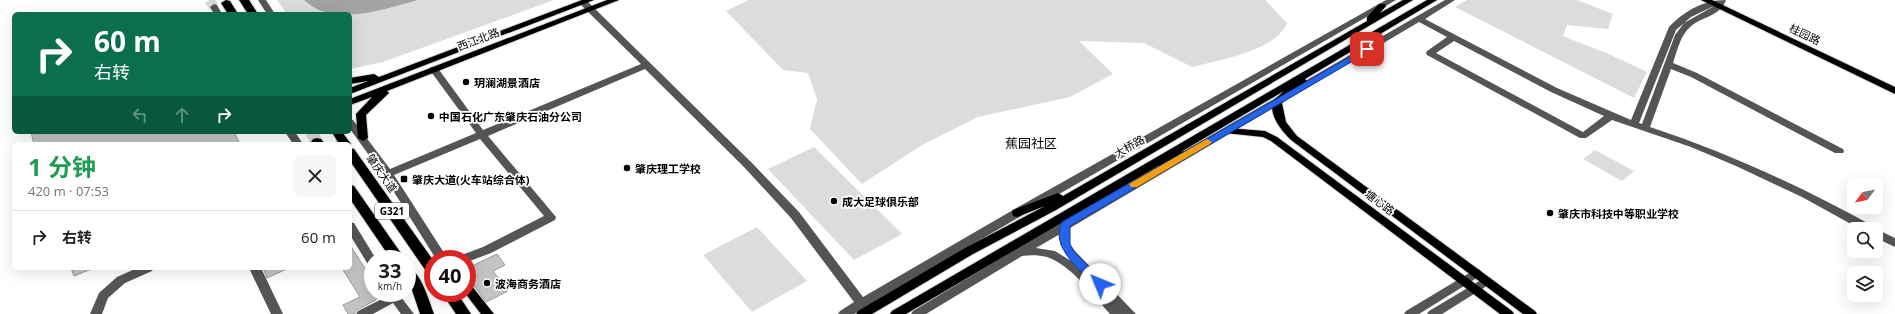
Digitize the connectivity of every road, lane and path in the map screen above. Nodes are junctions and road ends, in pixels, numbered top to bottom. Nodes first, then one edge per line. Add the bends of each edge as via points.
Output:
1 (244, 0) edge
2 (262, 0) edge
3 (615, 0) edge
4 (1392, 0) edge
5 (1409, 0) edge
6 (1433, 0) edge
7 (1451, 0) edge
8 (1717, 2) edge
9 (226, 3) tunnel mouth
10 (589, 4) edge
11 (1382, 6) junction
12 (232, 12) edge
13 (252, 12) edge
14 (270, 12) edge
15 (1419, 19) junction
16 (1364, 25) junction
17 (1453, 37) junction
18 (1322, 63) junction
19 (1668, 64) junction
20 (646, 65) junction
21 (434, 69) junction
22 (402, 71) junction
23 (408, 79) junction
24 (352, 81) edge
25 (1895, 83) edge
26 (352, 90) edge
27 (1895, 90) edge
28 (352, 101) edge
29 (1277, 102) junction
30 (1611, 116) junction
31 (352, 124) edge
32 (1634, 124) junction
33 (1645, 128) junction
34 (1228, 131) junction
35 (482, 135) junction
36 (363, 138) junction
37 (1839, 151) dead end
38 (1188, 153) junction
39 (352, 155) edge
40 (1135, 173) junction
41 (388, 174) junction
42 (1105, 175) junction
43 (352, 192) edge
44 (1017, 213) junction
45 (1857, 222) edge
46 (1065, 225) junction
47 (352, 229) edge
48 (1883, 237) edge
49 (1895, 243) edge
50 (365, 250) edge
51 (392, 250) edge
52 (436, 250) edge
53 (1020, 252) junction
54 (476, 254) edge
55 (424, 257) edge
56 (144, 270) edge
57 (256, 270) edge
58 (1476, 273) junction
59 (1464, 280) junction
60 (1486, 281) junction
61 (416, 286) edge
62 (1474, 288) junction
63 (476, 299) edge
64 (382, 302) edge
65 (399, 302) edge
66 (455, 302) edge
67 (460, 302) edge
68 (862, 309) edge
69 (96, 314) edge
70 (277, 314) edge
71 (362, 314) edge
72 (408, 314) edge
73 (427, 314) edge
74 (464, 314) edge
75 (488, 314) edge
76 (844, 314) edge
77 (896, 314) edge
78 (917, 314) edge
79 (1117, 314) edge
80 (1130, 314) edge
81 (1410, 314) edge
82 (1433, 314) edge
83 (1508, 314) edge
84 (1531, 314) edge

1 - 13 highway
2 - 14 street
3 - 10 main road, 西江北路
4 - 11 street
5 - 16 main road, 大桥路
6 - 18 main road
7 - 15 street
8 - 19 street via 1684,28
8 - 25 main road, 桂园路
8 - 27 main road, 桂园路
8 - 32 street via 1679,21 1672,29
9 - 12 highway
10 - 20 street
10 - 21 main road, 西江北路
10 - 22 main road, 西江北路
11 - 16 main road
11 - 44 street
15 - 17 street
15 - 29 street
16 - 42 main road, 大桥路
17 - 30 street via 1568,97
17 - 30 street via 1430,53 1584,136
18 - 29 main road
18 - 40 main road
19 - 33 street
19 - 37 street
20 - 35 street
20 - 68 street via 795,215
21 - 23 main road, 西江北路
21 - 35 street
22 - 23 main road
22 - 24 main road
22 - 26 main road, 西江北路
23 - 28 main road, 西江北路
23 - 36 main road via 366,107 361,114
29 - 34 street
29 - 58 main road, 塘心路 via 1277,114 1281,124 1294,138
30 - 32 street
31 - 36 street
32 - 33 street
33 - 45 street via 1695,145 1754,171
34 - 38 street
34 - 59 main road, 塘心路 via 1265,134 1274,139
35 - 41 street
35 - 54 street via 551,217
36 - 41 street
38 - 40 main road
38 - 46 street
39 - 55 highway, 肇庆大道 / G321
40 - 77 main road
41 - 52 street
42 - 44 main road
42 - 68 main road, 大桥路 via 1052,207
43 - 51 highway, G321
44 - 68 street
46 - 53 street
46 - 80 street via 1065,244 1071,254
47 - 50 street
48 - 49 street
53 - 78 street
53 - 79 street via 1038,251 1054,255 1066,262
56 - 69 street via 121,280 103,296
57 - 70 street
58 - 59 street
58 - 60 main road, 塘心路
59 - 62 main road, 塘心路
59 - 81 street
60 - 62 street
60 - 84 main road, 塘心路
61 - 73 highway
62 - 82 street
62 - 83 main road, 塘心路
63 - 75 main road
64 - 71 street
65 - 72 street
66 - 74 highway
67 - 74 street
68 - 76 street

